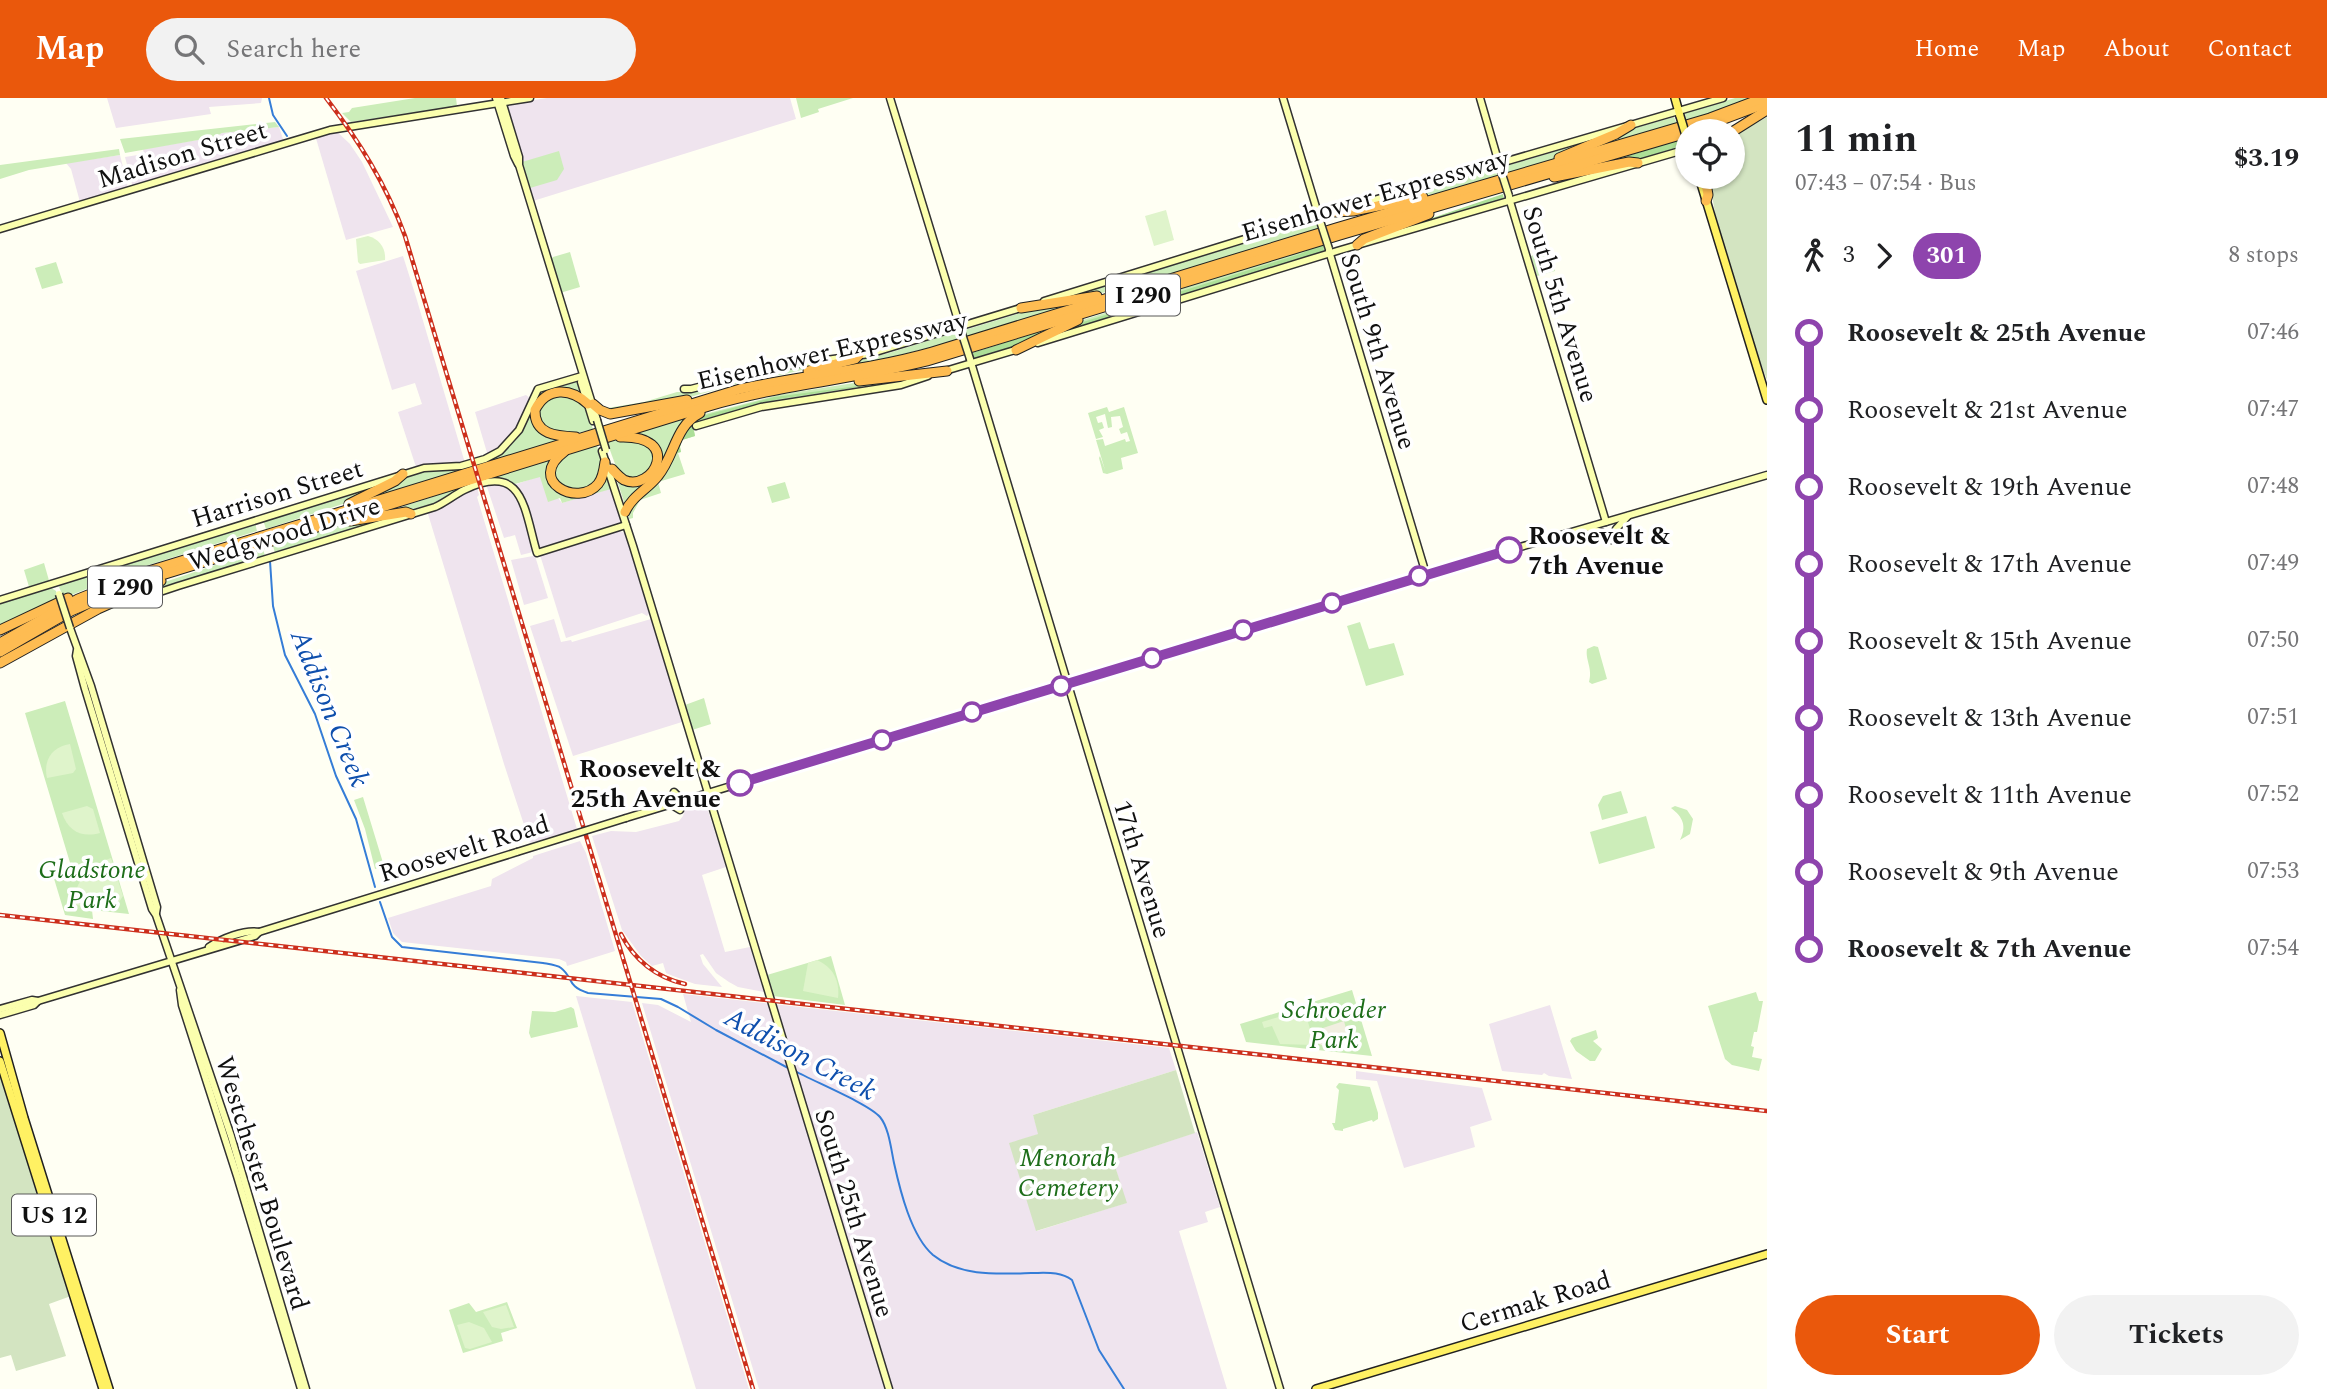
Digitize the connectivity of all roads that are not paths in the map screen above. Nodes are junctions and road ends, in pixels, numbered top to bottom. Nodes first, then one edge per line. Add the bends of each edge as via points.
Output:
1 (530, 98) edge
2 (890, 98) edge
3 (1283, 98) edge
4 (1480, 98) edge
5 (1675, 98) edge
6 (1723, 98) edge
7 (1763, 98) edge
8 (499, 100) edge
9 (1767, 103) edge
10 (1767, 110) edge
11 (1679, 113) junction
12 (1681, 119) edge
13 (1724, 119) edge
14 (1745, 123) edge
15 (1631, 125) junction
16 (1675, 136) edge
17 (1675, 152) edge
18 (1638, 163) junction
19 (1500, 166) junction
20 (1538, 169) junction
21 (1528, 180) junction
22 (1702, 189) edge
23 (1707, 189) edge
24 (1455, 197) junction
25 (1509, 198) junction
26 (1706, 201) junction
27 (1335, 212) junction
28 (1320, 219) junction
29 (0, 229) edge
30 (1357, 245) junction
31 (1329, 251) junction
32 (1124, 293) junction
33 (1021, 308) junction
34 (1097, 309) junction
35 (960, 329) junction
36 (1016, 349) junction
37 (859, 355) junction
38 (970, 361) junction
39 (947, 371) junction
40 (582, 376) junction
41 (786, 379) junction
42 (829, 380) junction
43 (684, 388) dead end
44 (720, 395) junction
45 (1767, 400) edge
46 (590, 404) junction
47 (709, 405) junction
48 (696, 426) dead end
49 (611, 436) junction
50 (581, 438) junction
51 (568, 449) junction
52 (608, 465) junction
53 (403, 474) junction
54 (1767, 475) edge
55 (625, 512) junction
56 (411, 514) junction
57 (1630, 515) junction
58 (315, 519) junction
59 (338, 520) junction
60 (1606, 522) junction
61 (626, 525) junction
62 (1587, 527) junction
63 (272, 536) junction
64 (258, 541) junction
65 (241, 550) junction
66 (1426, 574) junction
67 (116, 582) junction
68 (56, 583) junction
69 (157, 596) dead end
70 (0, 600) edge
71 (0, 630) edge
72 (0, 643) edge
73 (0, 652) edge
74 (0, 663) edge
75 (1067, 684) junction
76 (707, 793) junction
77 (170, 960) junction
78 (38, 1001) junction
79 (0, 1009) edge
80 (0, 1015) edge
81 (0, 1033) edge
82 (0, 1061) edge
83 (1767, 1254) edge
84 (103, 1389) edge
85 (109, 1389) edge
86 (304, 1389) edge
87 (888, 1389) edge
88 (1280, 1389) edge
89 (1316, 1389) edge

1 - 8 street, Madison Street
2 - 35 street, 17th Avenue
3 - 28 street, South 9th Avenue
4 - 19 street, South 5th Avenue
5 - 11 main road
6 - 11 street
7 - 20 highway, Eisenhower Expressway / I 290
8 - 29 street, Madison Street via 322,132
8 - 40 street, South 25th Avenue
9 - 13 highway, Eisenhower Expressway / I 290
10 - 14 highway
11 - 12 main road, bridge
11 - 15 street
15 - 19 street
15 - 20 highway
16 - 21 highway, Eisenhower Expressway / I 290
17 - 18 street
18 - 21 highway
18 - 25 street
19 - 25 street, South 5th Avenue, bridge
19 - 27 street
20 - 24 highway, Eisenhower Expressway / I 290
21 - 24 highway, Eisenhower Expressway / I 290
22 - 26 main road
23 - 26 highway
24 - 27 highway via 1441,193
24 - 30 highway via 1444,208
24 - 32 highway, Eisenhower Expressway / I 290
24 - 34 highway, Eisenhower Expressway / I 290
25 - 30 street
25 - 60 street, South 5th Avenue
26 - 45 main road
27 - 28 street
28 - 31 street, South 9th Avenue, bridge
28 - 33 street
30 - 31 street
31 - 36 street
31 - 66 street, South 9th Avenue
32 - 33 highway
32 - 41 highway, Eisenhower Expressway / I 290 via 918,356
33 - 35 street
34 - 36 highway
34 - 42 highway, Eisenhower Expressway / I 290 via 927,361
35 - 37 street
35 - 38 street, 17th Avenue, bridge
36 - 38 street
37 - 41 highway
37 - 43 street via 776,367
38 - 39 street
38 - 75 street, 17th Avenue
39 - 42 highway via 882,380
39 - 48 street via 901,384 740,411
40 - 46 street, South 25th Avenue
40 - 53 street, Harrison Street via 538,389 516,435 495,454 458,467 430,467
41 - 44 highway, Eisenhower Expressway / I 290
42 - 47 highway, Eisenhower Expressway / I 290
44 - 46 highway via 616,413
44 - 50 highway, Eisenhower Expressway / I 290
46 - 50 highway via 576,394 561,392 544,399 535,410 544,431
46 - 52 street, South 25th Avenue, bridge
47 - 49 highway, Eisenhower Expressway / I 290
47 - 55 highway via 684,424 667,463
49 - 51 highway, Eisenhower Expressway / I 290
49 - 52 highway via 645,439 659,458 654,470 636,481 624,480
50 - 58 highway, Eisenhower Expressway / I 290
51 - 52 highway via 550,470 554,484 565,491 580,493 595,487
51 - 59 highway, Eisenhower Expressway / I 290
52 - 55 street, South 25th Avenue
52 - 61 street, South 25th Avenue
53 - 58 highway
53 - 68 street, Harrison Street
54 - 57 street, Roosevelt Road
55 - 61 street, South 25th Avenue
56 - 59 highway
56 - 61 street, Wedgwood Drive via 496,480 518,493 537,553
56 - 69 street, Wedgwood Drive
57 - 60 street, Roosevelt Road
57 - 62 street via 1612,540
58 - 63 highway, Eisenhower Expressway / I 290
59 - 63 highway, Eisenhower Expressway / I 290
60 - 62 street, Roosevelt Road
61 - 76 street, South 25th Avenue
62 - 66 street, Roosevelt Road
63 - 64 highway, Eisenhower Expressway / I 290
64 - 65 highway, Eisenhower Expressway / I 290
64 - 67 highway, Eisenhower Expressway / I 290
65 - 73 highway, Eisenhower Expressway / I 290 via 108,594
65 - 74 highway via 122,597
66 - 75 street, Roosevelt Road
67 - 71 highway via 82,592
67 - 72 highway, Eisenhower Expressway / I 290
68 - 70 street, Harrison Street
68 - 77 street, Westchester Boulevard, bridge via 91,686
75 - 76 street, Roosevelt Road
75 - 88 street, 17th Avenue
76 - 77 street, Roosevelt Road, bridge
76 - 87 street, South 25th Avenue
77 - 78 street, Roosevelt Road
77 - 86 street, Westchester Boulevard
78 - 79 street, Roosevelt Road
78 - 80 street, Roosevelt Road
81 - 85 main road, US 12
82 - 84 main road, US 12
83 - 89 main road, Cermak Road

